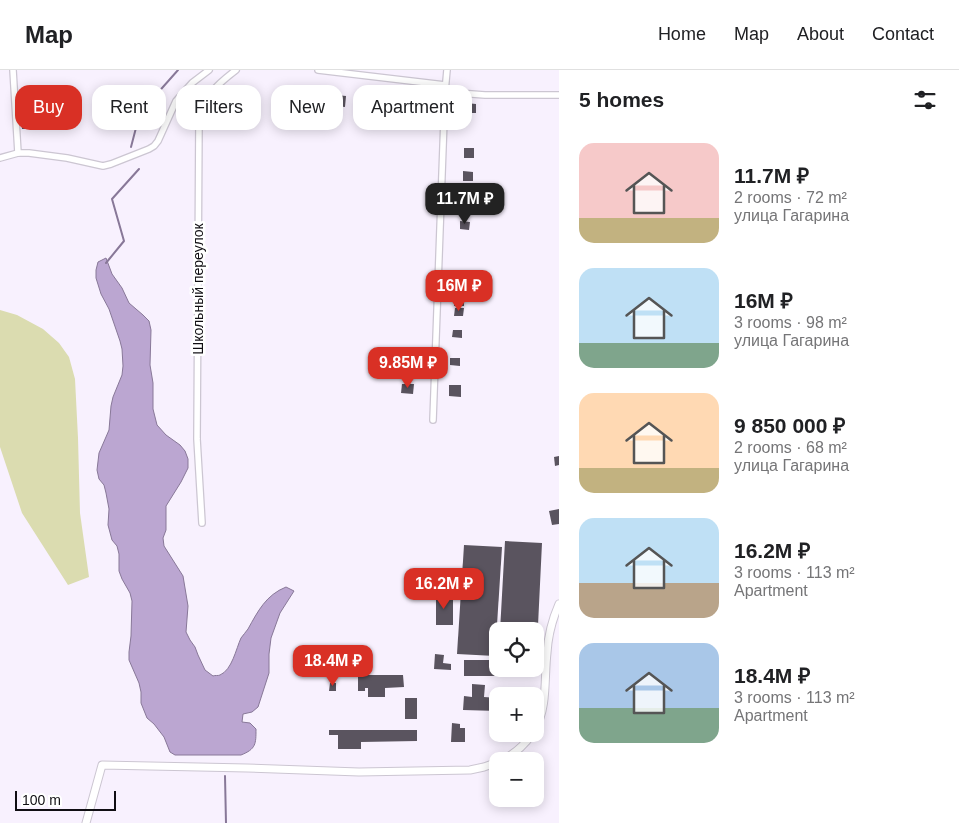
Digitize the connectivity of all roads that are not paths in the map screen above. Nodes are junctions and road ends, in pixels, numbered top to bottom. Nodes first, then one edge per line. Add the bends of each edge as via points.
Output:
1 (13, 70) edge
2 (209, 70) edge
3 (236, 70) edge
4 (318, 70) edge
5 (447, 70) edge
6 (418, 85) edge
7 (445, 85) edge
8 (472, 93) edge
9 (559, 95) edge
10 (443, 130) edge
11 (18, 153) junction
12 (0, 158) edge
13 (432, 420) dead end
14 (202, 523) dead end
15 (559, 604) edge
16 (544, 693) edge
17 (525, 742) edge
18 (515, 752) edge
19 (489, 765) edge
20 (86, 823) edge

1 - 11 street
2 - 11 street via 176,101 158,142 149,149 103,166
3 - 14 street, Школьный переулок via 213,89 199,119 197,439
4 - 6 street
5 - 7 street
8 - 9 street
10 - 13 street
11 - 12 street
15 - 16 street via 549,635
17 - 18 street
19 - 20 street via 470,770 359,772 102,765

